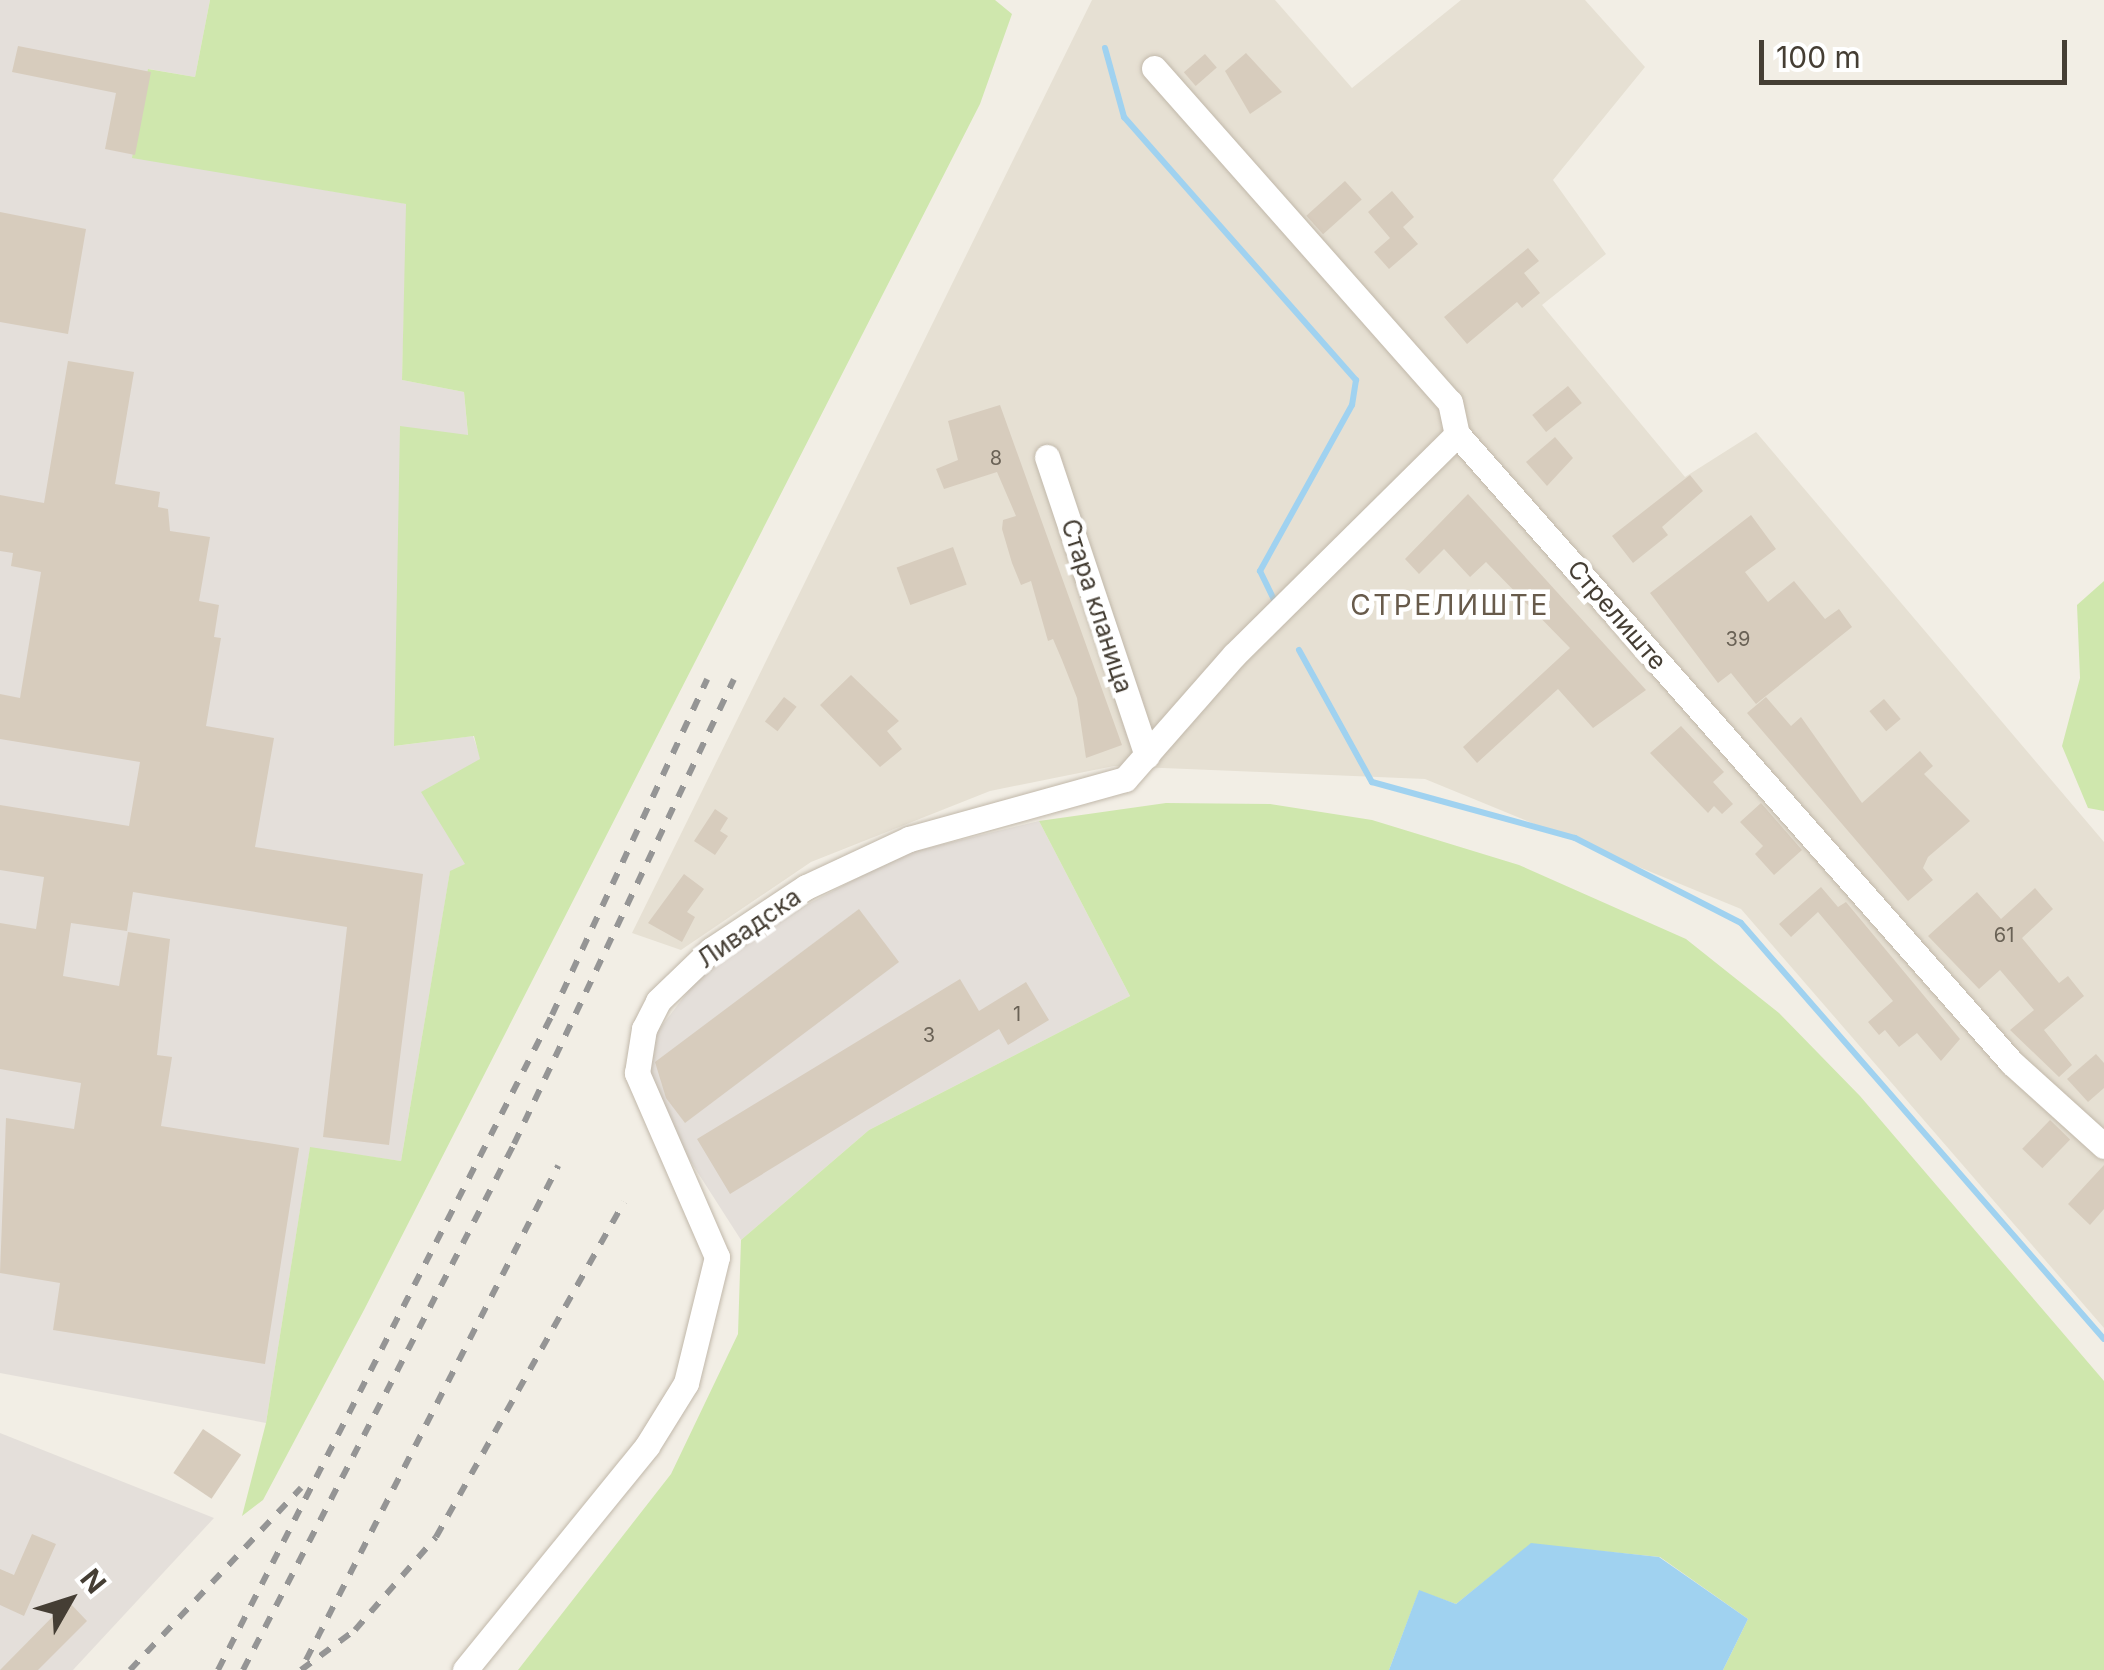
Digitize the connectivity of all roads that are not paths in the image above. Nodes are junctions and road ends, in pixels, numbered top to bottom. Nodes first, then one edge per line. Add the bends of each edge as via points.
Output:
1 (1154, 68) dead end
2 (1457, 434) junction
3 (1047, 456) dead end
4 (1147, 756) junction
5 (2104, 1146) edge
6 (465, 1670) edge

1 - 2 street, Стрелиште via 1450,402
2 - 4 street, Ливадска via 1234,655
2 - 5 street, Стрелиште via 2012,1063
3 - 4 street, Стара кланица
4 - 6 street, Ливадска via 1126,779 909,839 806,887 711,950 658,1001 644,1029 637,1073 717,1256 686,1383 647,1446

